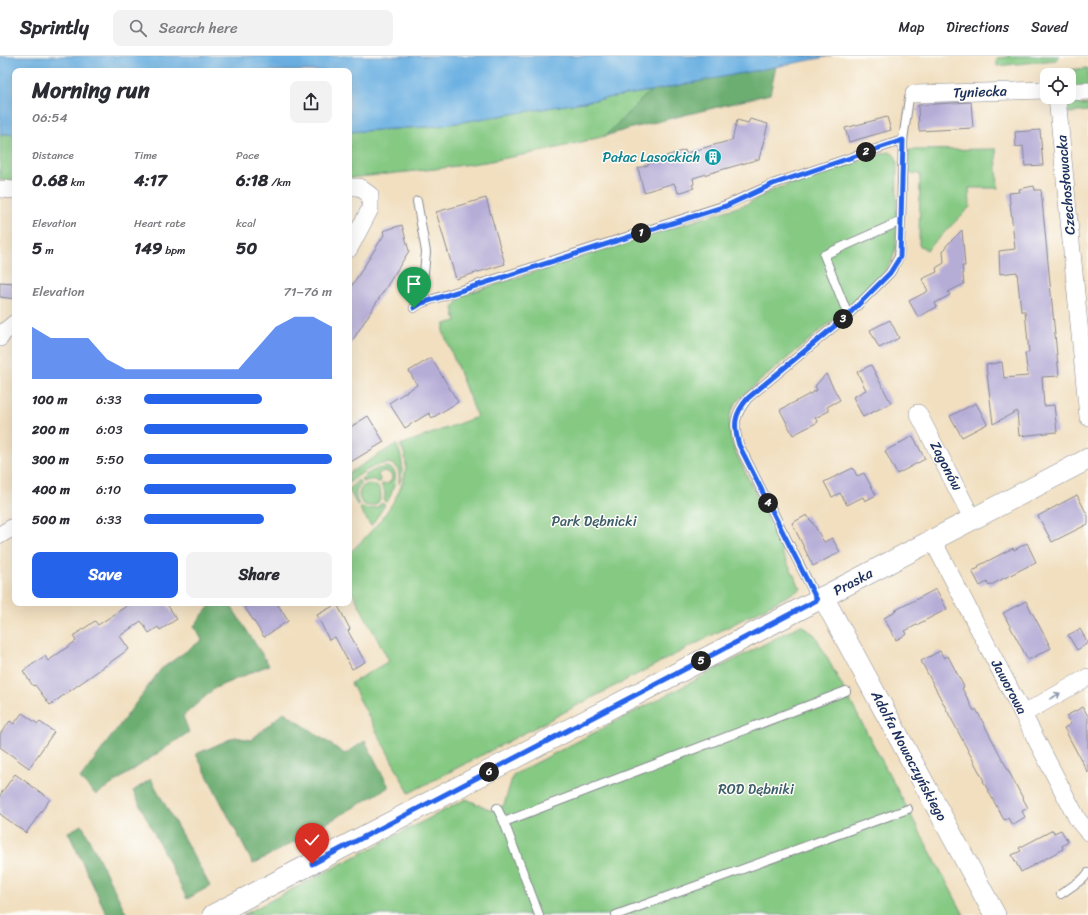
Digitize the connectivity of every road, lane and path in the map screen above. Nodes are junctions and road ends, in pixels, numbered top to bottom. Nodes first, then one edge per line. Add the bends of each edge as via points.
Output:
1 (1040, 90) edge
2 (1088, 91) edge
3 (1076, 92) edge
4 (914, 94) joint
5 (1058, 104) edge
6 (903, 140) junction
7 (354, 187) edge
8 (0, 189) edge
9 (12, 190) edge
10 (417, 201) dead end
11 (901, 221) junction
12 (352, 243) edge
13 (422, 303) junction
14 (414, 308) dead end
15 (848, 315) junction
16 (12, 326) edge
17 (0, 338) edge
18 (918, 413) dead end
19 (1088, 417) edge
20 (1088, 459) edge
21 (973, 520) junction
22 (12, 528) edge
23 (0, 536) edge
24 (933, 541) junction
25 (820, 599) junction
26 (1088, 677) edge
27 (846, 691) dead end
28 (1023, 714) junction
29 (498, 808) dead end
30 (908, 809) dead end
31 (504, 822) junction
32 (1088, 832) edge
33 (1088, 873) edge
34 (1061, 894) dead end
35 (213, 915) edge
36 (539, 915) edge
37 (616, 915) edge
38 (995, 915) edge

1 - 4 street, Tyniecka
2 - 3 street
4 - 6 lane via 909,98
5 - 19 street, Czechosłowacka
6 - 11 lane
6 - 13 lane via 773,184 726,206
7 - 12 street via 370,195 370,209
8 - 9 street
10 - 13 lane via 426,252
11 - 15 lane via 900,257 890,273
11 - 15 lane via 824,254
13 - 14 lane
15 - 25 lane via 748,398 740,407 735,428 739,445
16 - 17 street
18 - 21 street, Zagonów
20 - 21 street, Praska
21 - 24 street, Praska
22 - 23 street
24 - 25 street, Praska
24 - 28 street, Jaworowa
25 - 35 street, Praska
25 - 38 street, Adolfa Nowaczyńskiego
28 -> 26 street
27 - 31 lane
28 - 32 street, Jaworowa via 1078,820
29 - 31 lane
30 - 37 lane
31 - 36 lane
33 - 34 lane

